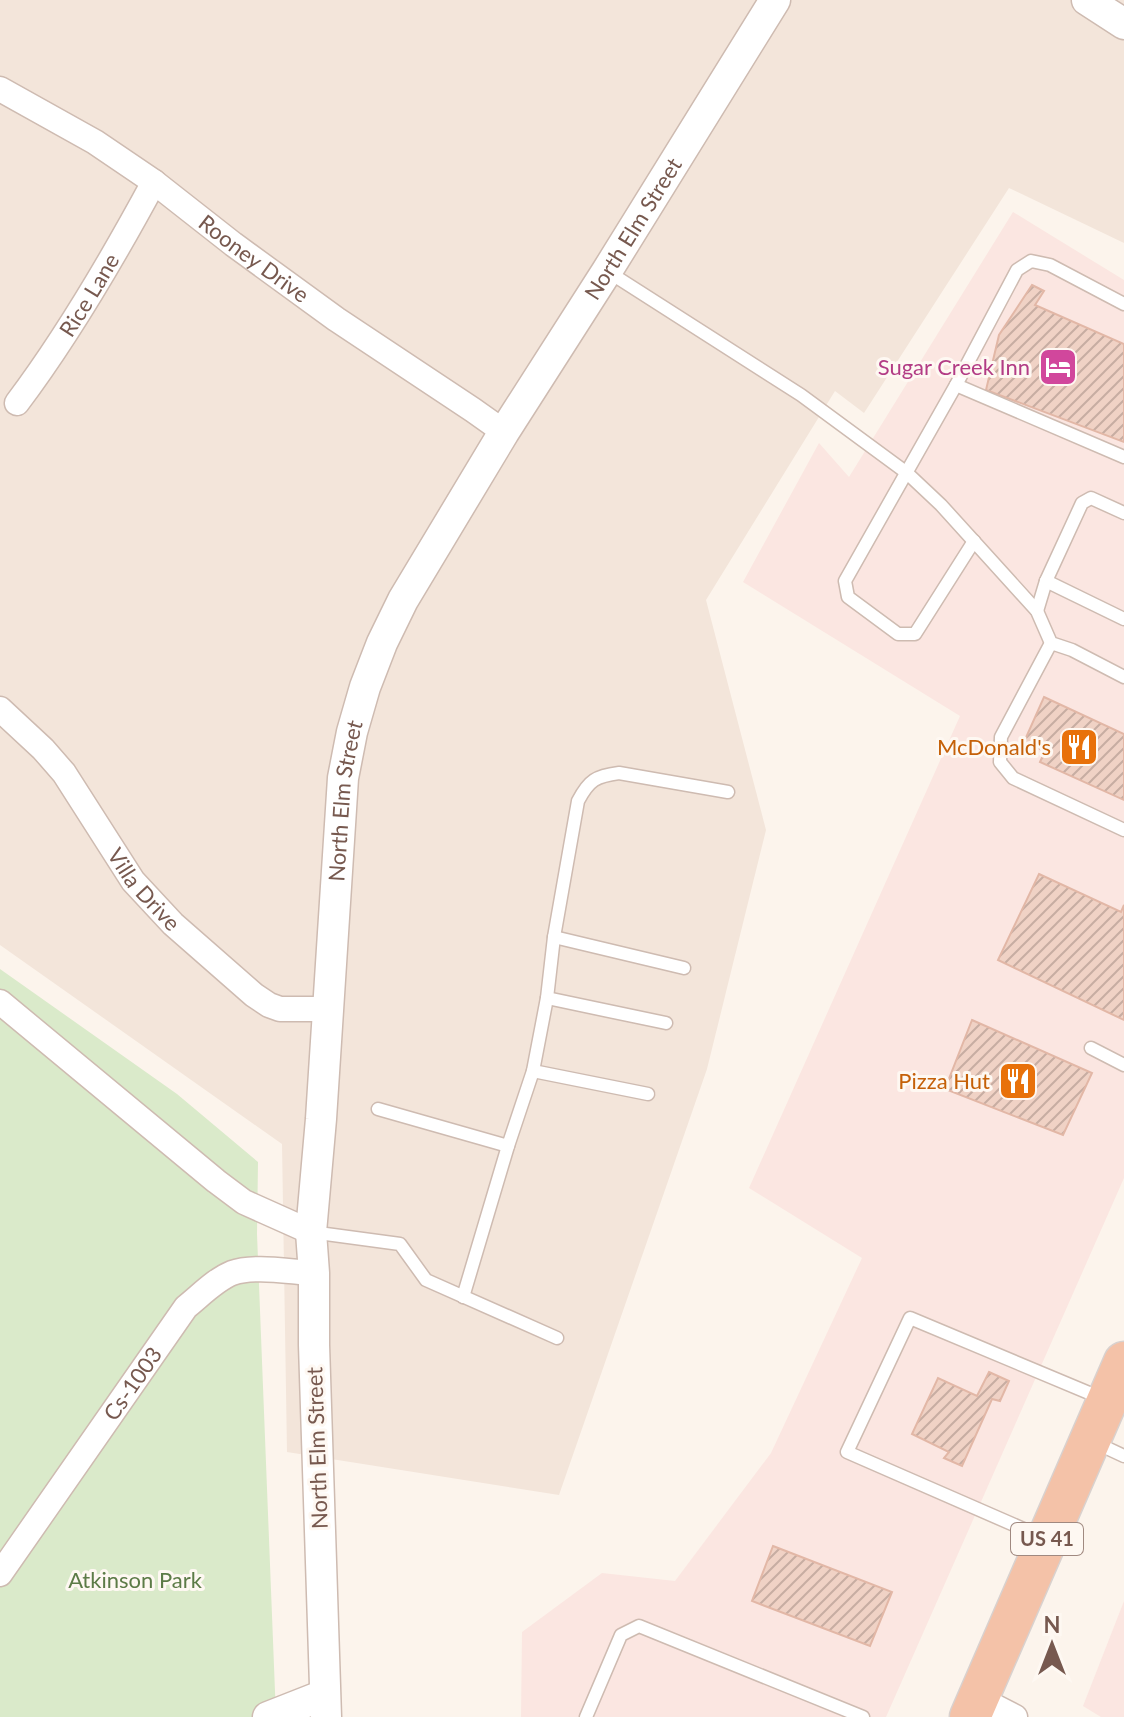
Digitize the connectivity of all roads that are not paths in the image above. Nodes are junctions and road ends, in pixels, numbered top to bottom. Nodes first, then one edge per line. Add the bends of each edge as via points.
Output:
1 (775, 0) edge
2 (1087, 0) edge
3 (1124, 24) edge
4 (0, 89) edge
5 (154, 182) junction
6 (607, 271) junction
7 (1124, 304) edge
8 (956, 385) junction
9 (17, 403) dead end
10 (504, 432) junction
11 (1124, 457) edge
12 (907, 473) junction
13 (1124, 513) edge
14 (974, 541) junction
15 (1046, 581) junction
16 (1037, 611) junction
17 (1124, 619) edge
18 (1051, 643) junction
19 (1124, 677) edge
20 (0, 709) edge
21 (728, 792) dead end
22 (1124, 830) edge
23 (554, 937) junction
24 (684, 968) dead end
25 (547, 998) junction
26 (0, 1002) edge
27 (328, 1009) junction
28 (666, 1023) dead end
29 (1091, 1048) dead end
30 (1124, 1065) edge
31 (533, 1071) junction
32 (648, 1094) dead end
33 (378, 1109) dead end
34 (508, 1146) junction
35 (311, 1232) junction
36 (314, 1273) junction
37 (463, 1297) junction
38 (557, 1338) dead end
39 (1124, 1362) edge
40 (1107, 1401) junction
41 (1107, 1448) edge
42 (1047, 1539) junction
43 (0, 1574) edge
44 (325, 1706) edge
45 (974, 1708) edge
46 (844, 1714) edge
47 (268, 1717) edge
48 (586, 1717) edge
49 (863, 1717) edge
50 (1015, 1717) edge

1 - 6 street, North Elm Street
2 - 3 street
4 - 5 street, Rooney Drive
5 - 9 street, Rice Lane via 120,245
5 - 10 street, Rooney Drive via 336,319
6 - 10 street, North Elm Street
6 - 12 lane via 801,395
7 - 8 lane via 1050,265 1031,261 1017,270
8 - 11 lane
8 - 12 lane
10 - 27 street, North Elm Street via 403,600 365,687 343,778
12 - 14 lane
12 - 14 lane via 845,581 848,597 898,634 915,634
13 - 15 lane via 1091,498 1082,503
14 - 16 lane
15 - 16 lane
15 - 17 lane
16 - 18 lane
18 - 19 lane
18 - 22 lane via 1001,737 1000,762 1013,778
20 - 27 street, Villa Drive via 64,773 133,881 173,924 269,1005
21 - 23 lane via 619,773 594,779 578,801
23 - 24 lane
23 - 25 lane
25 - 28 lane
25 - 31 lane
26 - 35 street via 244,1202
27 - 35 street, North Elm Street
29 - 30 lane
31 - 32 lane
31 - 34 lane
33 - 34 lane
34 - 37 lane
35 - 36 street, North Elm Street
35 - 37 lane via 400,1244 426,1280
36 - 43 street, Cs-1003 via 248,1269 216,1282 186,1307
36 - 44 street, North Elm Street
37 - 38 lane
39 - 40 highway, US 41
40 - 41 highway, US 41
40 - 42 lane via 910,1318 847,1452
41 - 42 highway, US 41
42 - 45 highway, US 41
44 - 47 street
45 - 50 street
46 - 48 lane via 639,1626 621,1635
46 - 49 lane

